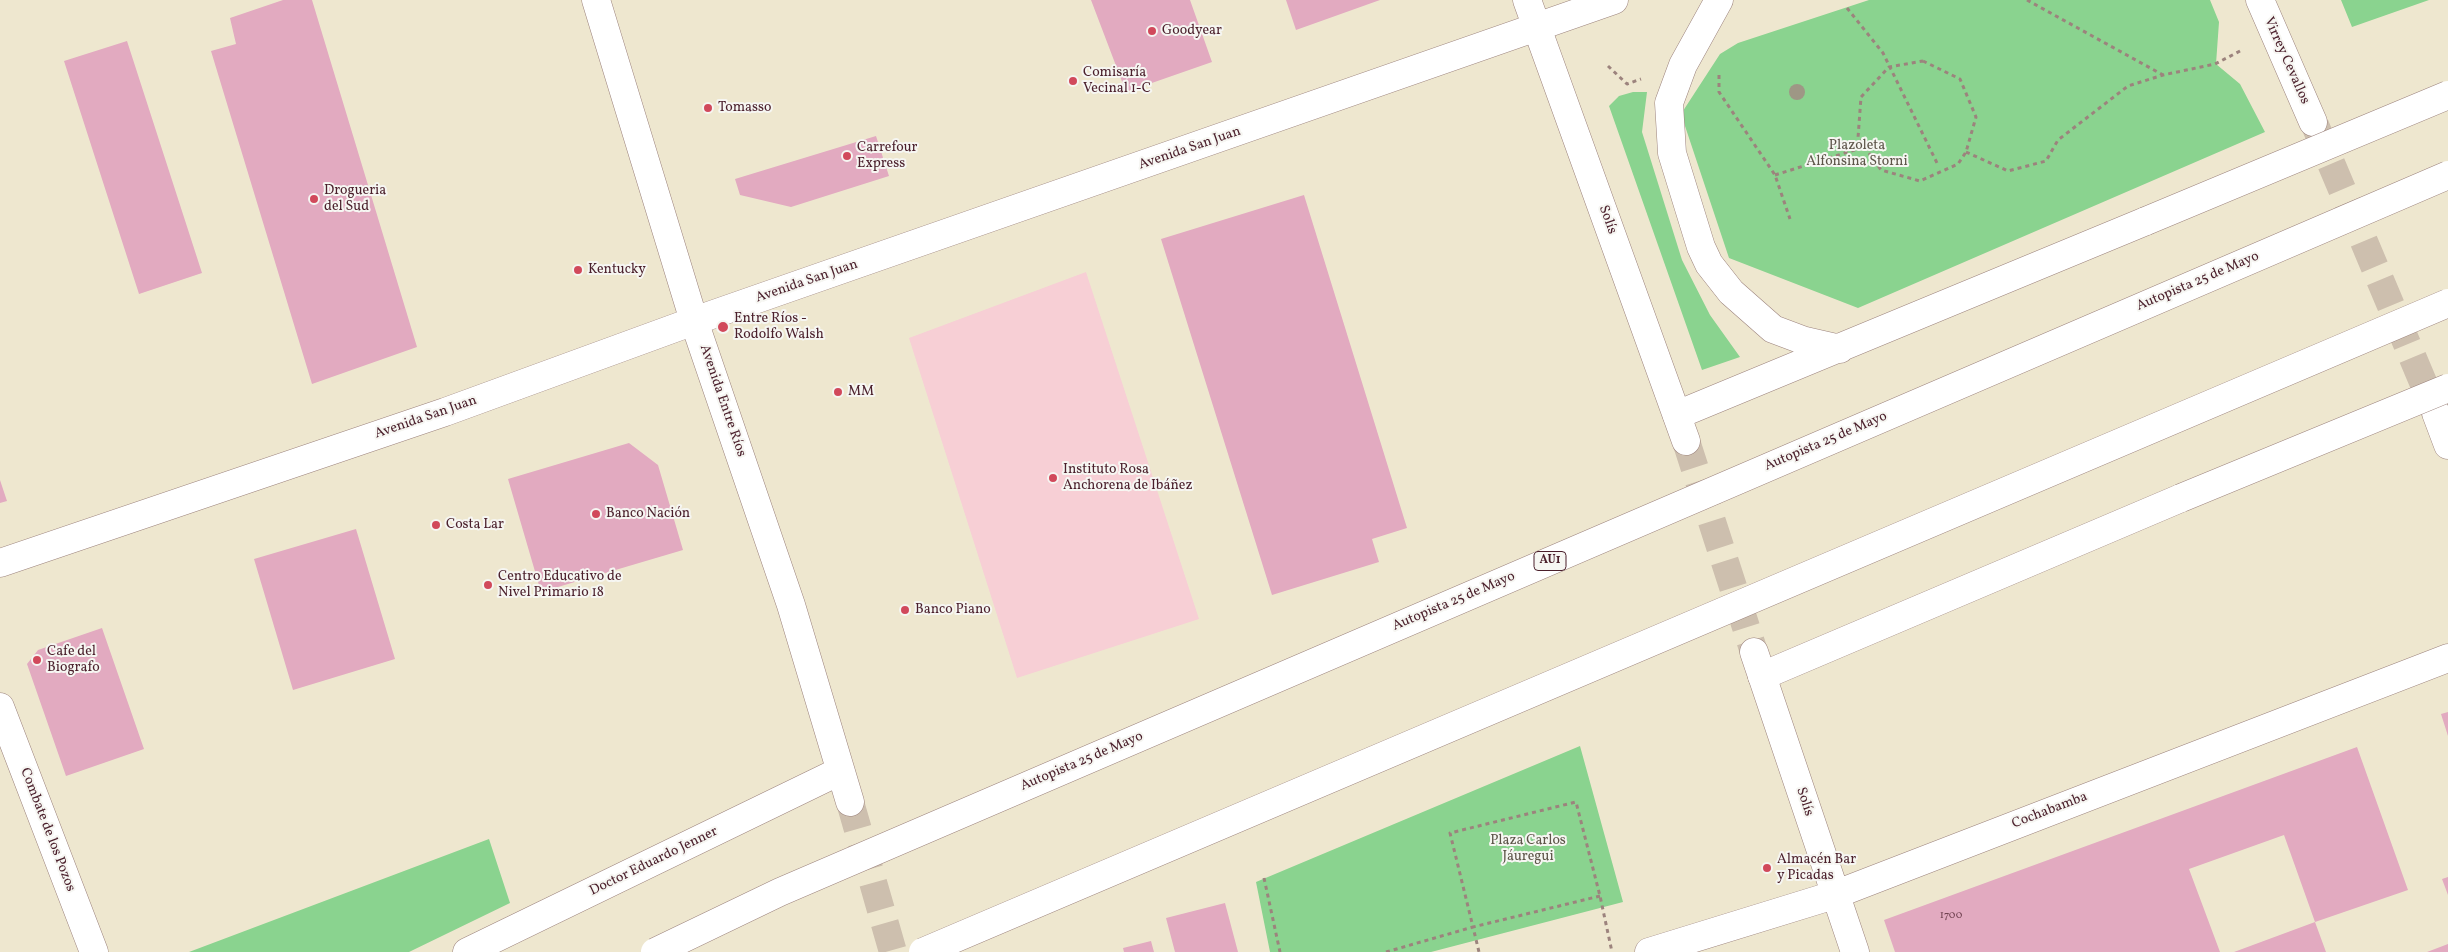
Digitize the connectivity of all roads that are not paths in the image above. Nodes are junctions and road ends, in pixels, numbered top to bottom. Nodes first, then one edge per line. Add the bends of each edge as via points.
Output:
1 (596, 0) edge
2 (1526, 0) edge
3 (1614, 0) edge
4 (1719, 0) edge
5 (2260, 0) edge
6 (1537, 28) junction
7 (2448, 95) edge
8 (2313, 122) tunnel mouth
9 (2448, 174) edge
10 (2448, 303) edge
11 (694, 321) junction
12 (1840, 349) junction
13 (2448, 388) edge
14 (2436, 412) tunnel mouth
15 (1677, 415) junction
16 (1686, 441) tunnel mouth
17 (2448, 445) edge
18 (0, 563) edge
19 (2448, 658) edge
20 (0, 707) edge
21 (840, 771) junction
22 (850, 802) tunnel mouth
23 (1834, 895) junction
24 (94, 952) edge
25 (467, 952) edge
26 (655, 952) edge
27 (923, 952) edge
28 (1649, 952) edge
29 (1855, 952) edge

1 - 11 main road, Avenida Entre Ríos
2 - 6 main road, Solís
3 - 6 main road, Avenida San Juan
4 - 12 main road via 1683,65 1669,103 1672,153 1701,248 1731,292 1773,329 1804,341
5 - 8 main road, Virrey Cevallos
6 - 11 main road, Avenida San Juan
6 - 15 main road, Solís
7 - 12 main road, bridge
9 - 26 main road, Autopista 25 de Mayo / AU1, bridge via 789,888
10 - 27 main road, bridge
11 - 18 main road, Avenida San Juan via 444,412
11 - 21 main road, Avenida Entre Ríos via 791,605
12 - 15 main road
13 - 23 main road, Solís, bridge via 2181,498 1758,664
14 - 17 main road
15 - 16 main road, Solís
19 - 23 main road, Cochabamba
20 - 24 main road, Combate de los Pozos
21 - 22 main road, Avenida Entre Ríos
21 - 25 main road, Doctor Eduardo Jenner
23 - 28 main road, Cochabamba
23 - 29 main road, Solís

